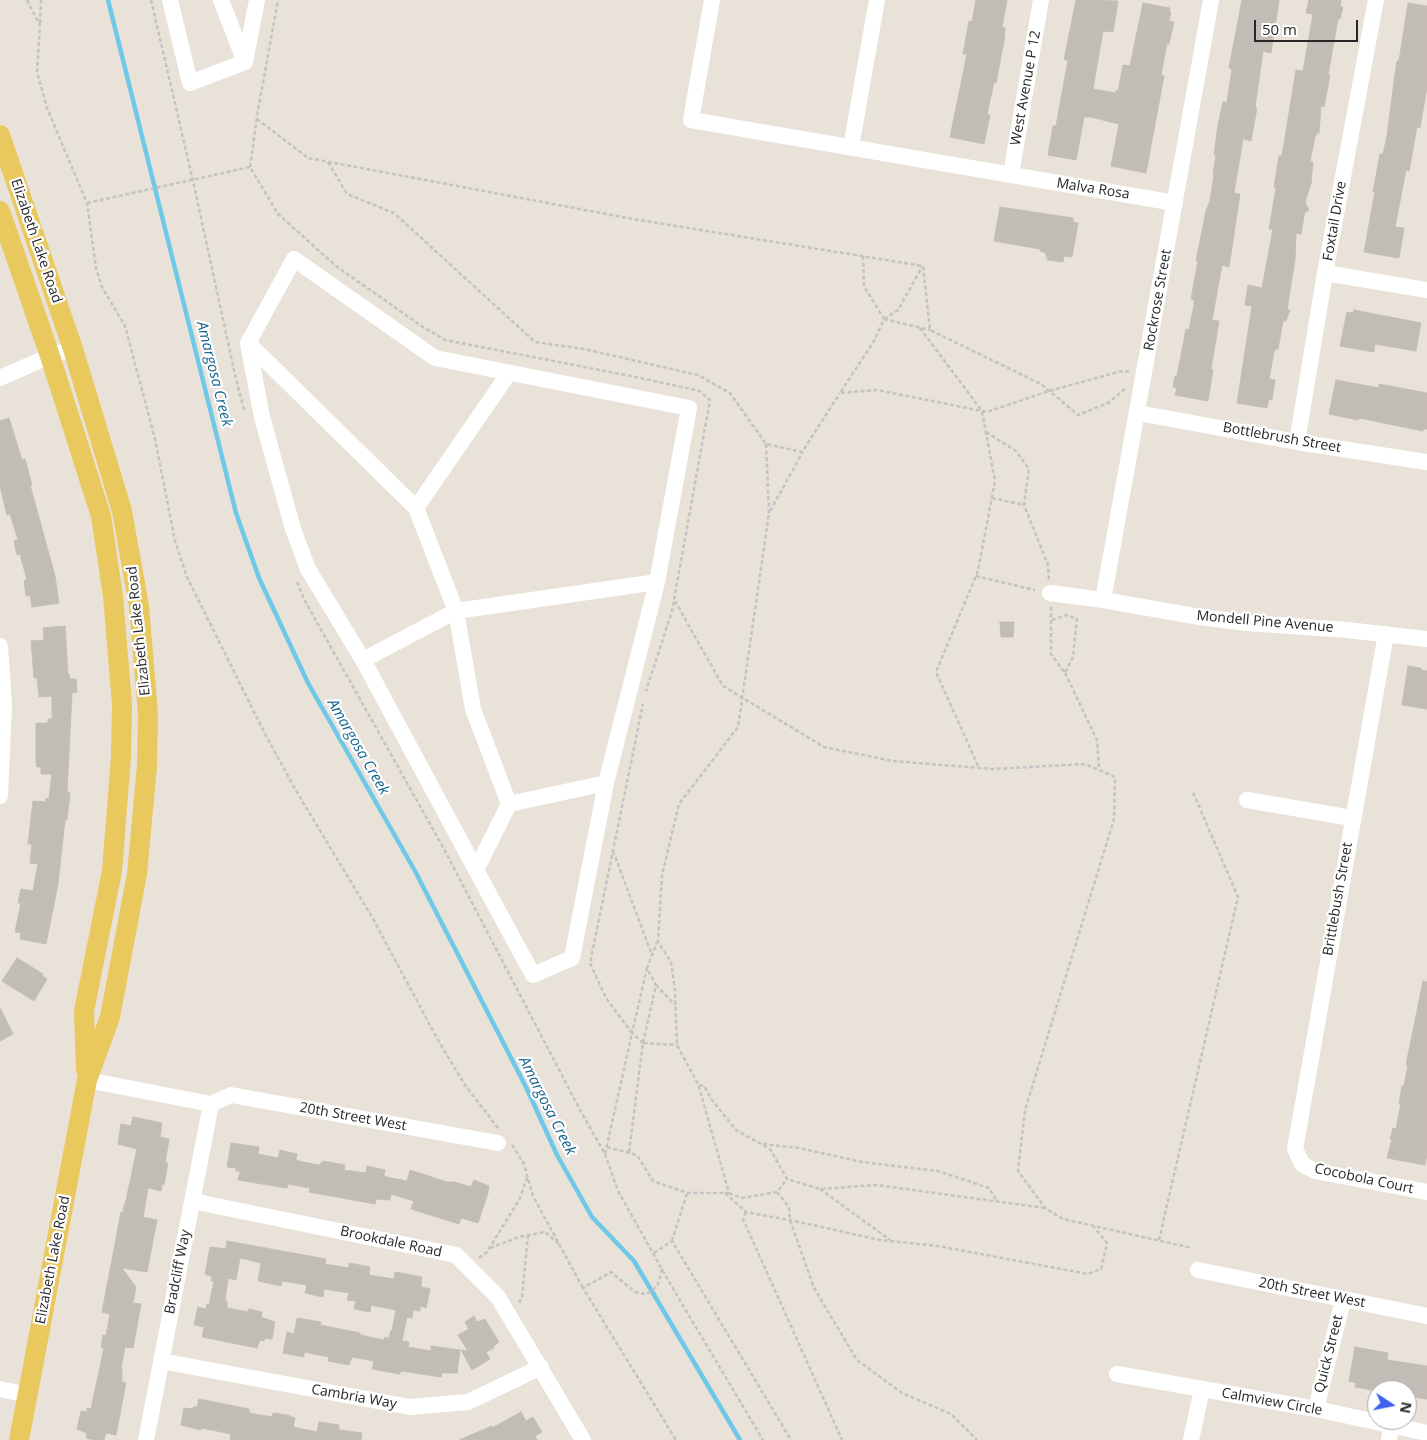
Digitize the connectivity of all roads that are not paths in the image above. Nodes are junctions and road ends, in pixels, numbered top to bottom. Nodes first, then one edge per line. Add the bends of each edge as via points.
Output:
1 (170, 0) edge
2 (221, 0) edge
3 (257, 0) edge
4 (712, 0) edge
5 (877, 0) edge
6 (1041, 0) edge
7 (1211, 0) edge
8 (1376, 0) edge
9 (245, 62) junction
10 (0, 135) edge
11 (851, 147) junction
12 (1011, 176) junction
13 (1175, 203) junction
14 (0, 211) edge
15 (1325, 273) junction
16 (1427, 290) edge
17 (248, 343) junction
18 (73, 349) junction
19 (50, 356) junction
20 (509, 373) junction
21 (0, 378) edge
22 (1138, 413) junction
23 (1297, 442) junction
24 (1427, 462) edge
25 (416, 508) junction
26 (657, 582) junction
27 (1050, 593) road end
28 (1104, 600) junction
29 (456, 611) junction
30 (1386, 634) junction
31 (1427, 639) edge
32 (0, 646) edge
33 (363, 660) junction
34 (606, 784) junction
35 (0, 785) edge
36 (1247, 800) dead end
37 (509, 804) junction
38 (1352, 818) junction
39 (476, 870) junction
40 (87, 1080) junction
41 (210, 1104) junction
42 (499, 1136) road end
43 (1302, 1164) joint
44 (1427, 1192) edge
45 (192, 1201) junction
46 (1198, 1270) dead end
47 (1343, 1300) junction
48 (1427, 1316) edge
49 (161, 1362) junction
50 (541, 1367) junction
51 (1117, 1374) dead end
52 (0, 1389) edge
53 (1202, 1389) junction
54 (28, 1395) junction
55 (1316, 1409) junction
56 (1390, 1433) edge
57 (1427, 1433) edge
58 (19, 1440) edge
59 (146, 1440) edge
60 (583, 1440) edge
61 (1191, 1440) edge

1 - 9 street via 190,83
2 - 9 street
3 - 9 street
4 - 11 street, Malva Rosa via 691,120
5 - 11 street
6 - 12 street, West Avenue P 12
7 - 13 street, Rockrose Street
8 - 15 street, Foxtail Drive
10 - 18 main road, Elizabeth Lake Road
11 - 12 street, Malva Rosa
12 - 13 street, Malva Rosa
13 - 22 street, Rockrose Street
14 - 19 main road, Elizabeth Lake Road
15 - 16 street
15 - 23 street, Foxtail Drive
17 - 20 street via 294,259 435,358
17 - 25 street
17 - 33 street via 262,417 293,529 308,569
18 - 19 street
18 - 40 main road, Elizabeth Lake Road via 122,510 139,606 148,714 147,766 137,874 110,1017
19 - 21 street
19 - 40 main road, Elizabeth Lake Road via 101,516 113,596 122,705 112,871 84,1011
20 - 25 street
20 - 26 street via 689,408
22 - 23 street, Bottlebrush Street
22 - 28 street, Rockrose Street
23 - 24 street, Bottlebrush Street
25 - 29 street
26 - 29 street
26 - 34 street
27 - 28 street, Mondell Pine Avenue
28 - 30 street, Mondell Pine Avenue via 1247,623
29 - 33 street
29 - 37 street via 473,709
30 - 31 street, Mondell Pine Avenue
30 - 38 street, Brittlebush Street
32 - 35 street via 4,705
33 - 39 street
34 - 37 street
34 - 39 street via 572,958 533,975
36 - 38 street
37 - 39 street
38 - 43 street, Brittlebush Street via 1295,1150
40 - 41 street
40 - 54 main road, Elizabeth Lake Road
41 - 42 street, 20th Street West via 230,1096
41 - 45 street, Bradcliff Way
43 - 44 street, Cocobola Court via 1314,1171
45 - 49 street, Bradcliff Way
45 - 50 street, Brookdale Road via 456,1255 498,1297
46 - 47 street, 20th Street West
47 - 48 street, 20th Street West
47 - 55 street, Quick Street
49 - 50 street, Cambria Way via 410,1407 468,1402
49 - 59 street, Bradcliff Way
50 - 60 street, Brookdale Road
51 - 53 street, Calmview Circle
52 - 54 street
53 - 55 street, Calmview Circle
53 - 61 street
54 - 58 main road, Elizabeth Lake Road
55 - 56 street, Calmview Circle
56 - 57 street, Calmview Circle

